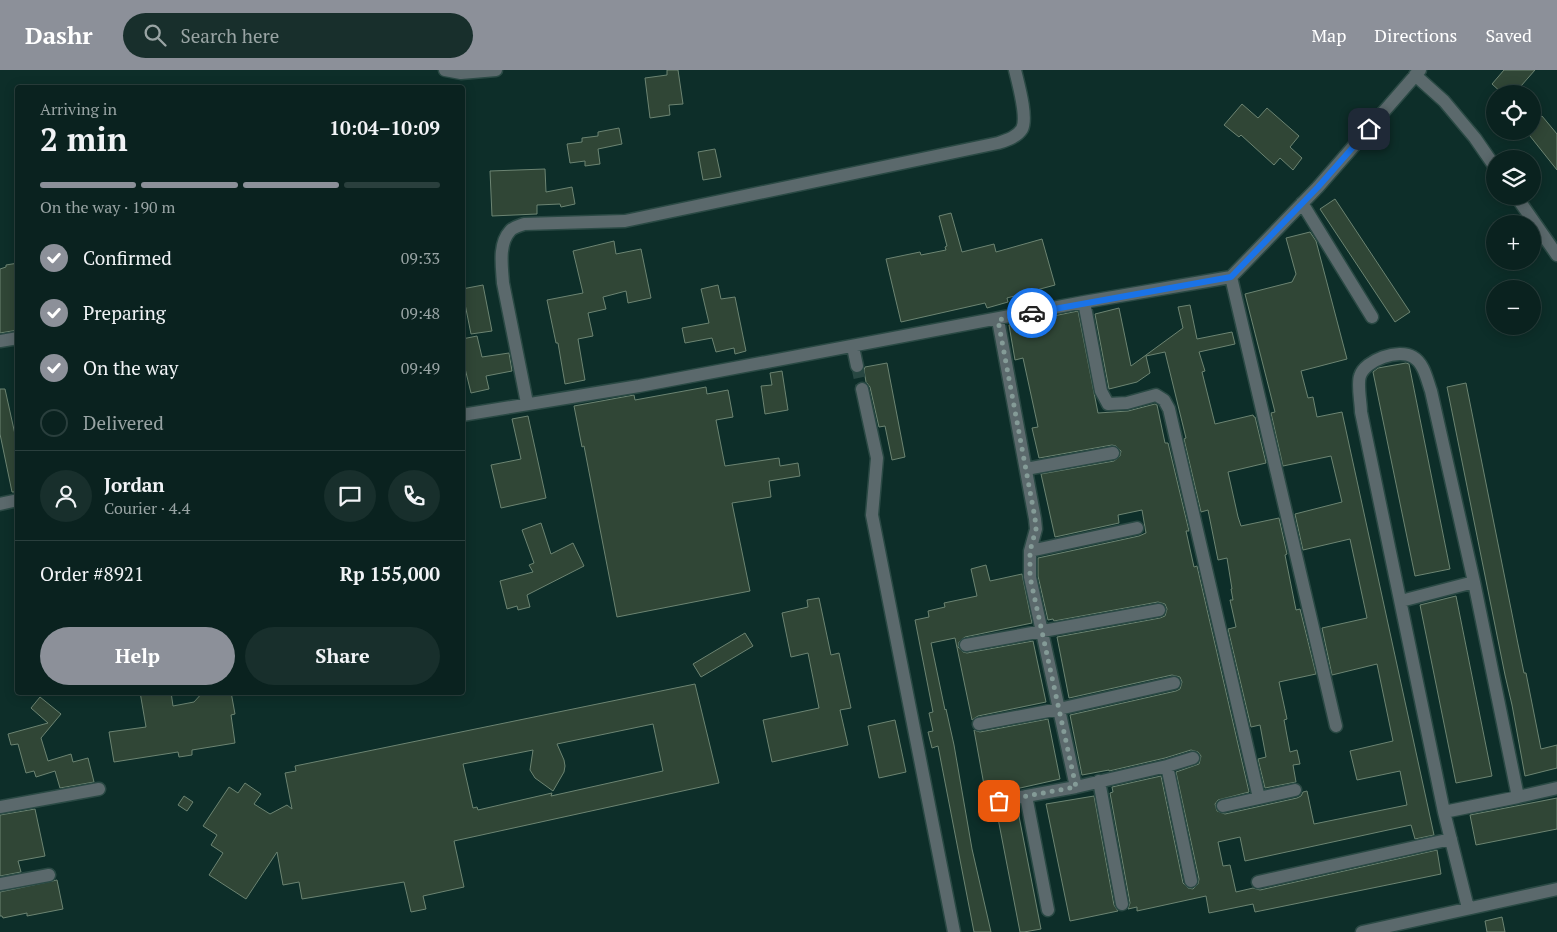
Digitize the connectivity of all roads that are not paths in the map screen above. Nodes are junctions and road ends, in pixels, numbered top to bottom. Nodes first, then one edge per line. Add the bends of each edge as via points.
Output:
1 (445, 70) edge
2 (496, 70) edge
3 (1015, 70) edge
4 (1418, 73) edge
5 (1486, 154) edge
6 (1302, 203) junction
7 (1522, 205) edge
8 (1557, 255) edge
9 (1231, 277) junction
10 (1084, 302) junction
11 (1372, 317) dead end
12 (998, 320) junction
13 (15, 338) edge
14 (0, 341) edge
15 (853, 347) junction
16 (857, 366) tunnel mouth
17 (862, 389) tunnel mouth
18 (527, 404) junction
19 (465, 414) edge
20 (1113, 453) dead end
21 (1026, 469) junction
22 (15, 501) edge
23 (0, 504) edge
24 (1137, 528) dead end
25 (1030, 551) junction
26 (1474, 582) junction
27 (1401, 601) junction
28 (1159, 610) dead end
29 (1042, 631) junction
30 (966, 645) dead end
31 (1174, 683) dead end
32 (1059, 708) junction
33 (979, 724) dead end
34 (1336, 726) dead end
35 (1193, 758) dead end
36 (1167, 766) junction
37 (1098, 781) junction
38 (1076, 787) junction
39 (1557, 788) edge
40 (99, 789) dead end
41 (1295, 790) dead end
42 (1026, 796) junction
43 (1518, 797) junction
44 (1259, 798) junction
45 (999, 801) dead end
46 (1223, 806) dead end
47 (0, 807) edge
48 (1444, 812) junction
49 (1451, 839) junction
50 (49, 875) dead end
51 (1191, 881) dead end
52 (1258, 882) dead end
53 (0, 884) edge
54 (1557, 889) edge
55 (1122, 904) dead end
56 (1468, 908) junction
57 (1048, 910) dead end
58 (954, 932) edge
59 (1362, 932) edge

1 - 2 street via 461,73
3 - 18 street via 1024,118 1022,128 1013,138 998,143 625,221 524,224 511,229 505,239 501,263
4 - 5 street
4 - 6 street
6 - 9 street
6 - 11 street
7 - 8 street
9 - 10 street
9 - 34 street
10 - 12 street
10 - 44 street via 1101,391 1108,404 1127,403 1156,395 1169,409
12 - 15 street
12 - 21 street
13 - 14 street
15 - 16 street
15 - 18 street
17 - 58 street via 877,458 872,515
18 - 19 street
20 - 21 street
21 - 25 street via 1036,529
22 - 23 street
24 - 25 street
25 - 29 street via 1030,577
26 - 27 street
26 - 27 street via 1430,391 1420,363 1413,356 1404,354 1386,356 1365,366 1359,377 1361,412
26 - 43 street
27 - 48 street
28 - 29 street
29 - 30 street
29 - 32 street
31 - 32 street
32 - 33 street
32 - 38 street
35 - 36 street
36 - 37 street
36 - 51 street
37 - 38 street
37 - 55 street
38 - 42 street
39 - 43 street
40 - 47 street
41 - 44 street
42 - 45 street
42 - 57 street
43 - 48 street
44 - 46 street
48 - 49 street
49 - 52 street
49 - 56 street
50 - 53 street
54 - 56 street
56 - 59 street

